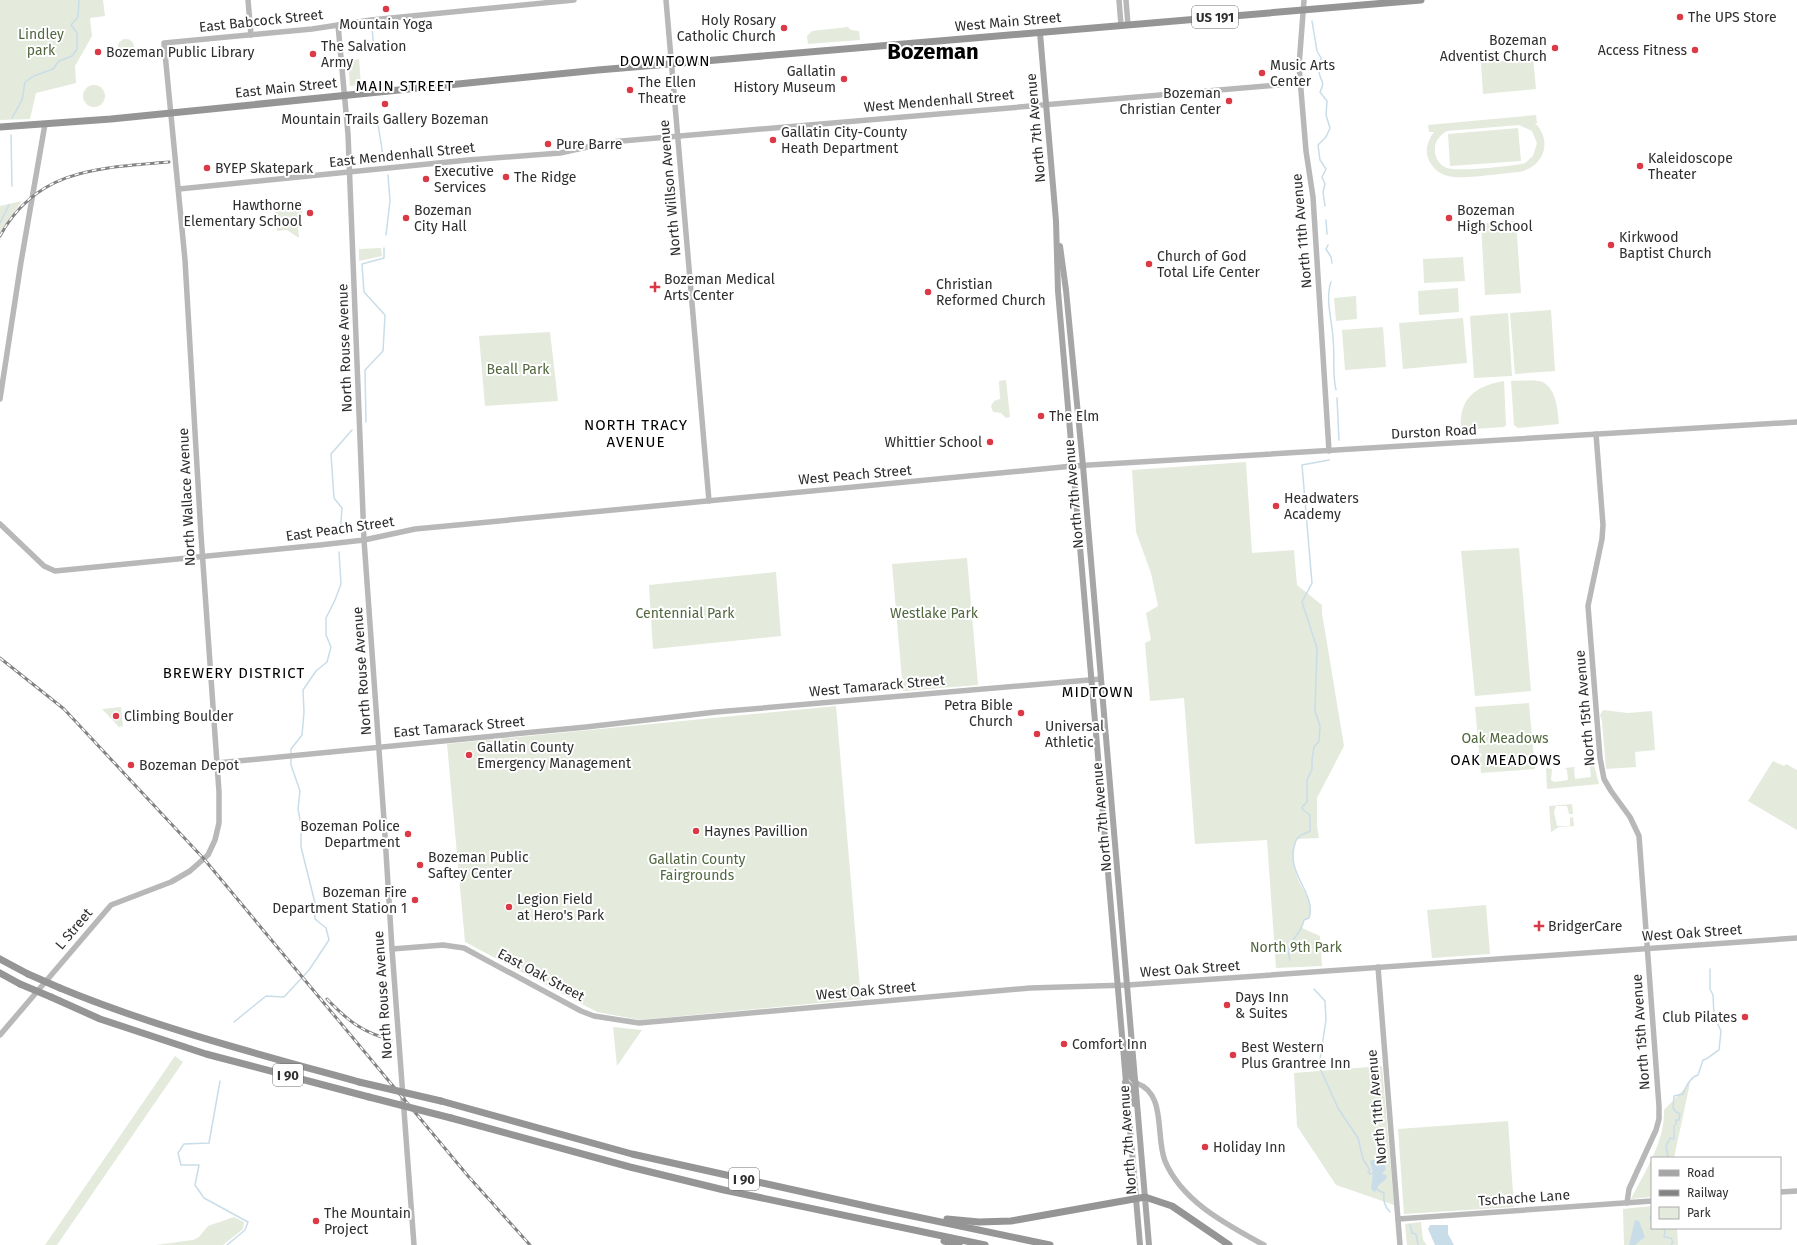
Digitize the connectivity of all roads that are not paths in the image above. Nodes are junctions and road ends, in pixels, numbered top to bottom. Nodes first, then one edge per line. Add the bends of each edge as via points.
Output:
1 (248, 0) edge
2 (574, 0) edge
3 (666, 0) edge
4 (1119, 0) edge
5 (1126, 0) edge
6 (1304, 0) edge
7 (1421, 0) edge
8 (1303, 10) junction
9 (338, 25) junction
10 (1124, 25) junction
11 (1040, 32) junction
12 (251, 35) junction
13 (164, 43) joint
14 (672, 64) junction
15 (598, 70) joint
16 (1301, 83) junction
17 (344, 96) junction
18 (1047, 104) junction
19 (170, 112) junction
20 (45, 124) junction
21 (0, 127) edge
22 (678, 136) junction
23 (604, 144) joint
24 (350, 172) junction
25 (179, 189) junction
26 (1056, 221) junction
27 (0, 399) edge
28 (1797, 422) edge
29 (1596, 434) junction
30 (1329, 451) junction
31 (1073, 466) junction
32 (1083, 466) junction
33 (709, 501) junction
34 (639, 507) joint
35 (0, 524) edge
36 (364, 540) junction
37 (203, 557) junction
38 (1101, 679) junction
39 (1091, 680) junction
40 (655, 719) joint
41 (379, 746) junction
42 (217, 763) junction
43 (190, 871) joint
44 (1797, 938) edge
45 (1647, 948) junction
46 (392, 949) junction
47 (0, 959) edge
48 (1378, 967) junction
49 (0, 973) edge
50 (1116, 985) junction
51 (1128, 985) junction
52 (680, 1020) joint
53 (1120, 1034) junction
54 (0, 1035) edge
55 (1125, 1082) junction
56 (1136, 1083) junction
57 (1141, 1145) junction
58 (1797, 1190) edge
59 (1781, 1192) edge
60 (1136, 1197) junction
61 (1145, 1197) junction
62 (1651, 1201) edge
63 (1627, 1203) junction
64 (884, 1210) junction
65 (1398, 1219) junction
66 (888, 1224) junction
67 (414, 1245) edge
68 (959, 1245) edge
69 (985, 1245) edge
70 (1050, 1245) edge
71 (1140, 1245) edge
72 (1149, 1245) edge
73 (1229, 1245) edge
74 (1264, 1245) edge
75 (1400, 1245) edge

1 - 12 street
2 - 9 street, East Babcock Street
3 - 14 street, North Willson Avenue
4 - 10 street
5 - 10 street
6 - 8 street, North 11th Avenue
7 - 8 highway, West Main Street / US 191
8 - 10 highway, West Main Street / US 191
8 - 16 street, North 11th Avenue
9 - 12 street, East Babcock Street
9 - 17 street, North Rouse Avenue
10 - 11 highway, West Main Street / US 191
11 - 14 highway, West Main Street
11 - 18 main road, North 7th Avenue
12 - 13 street, East Babcock Street
13 - 19 street, North Wallace Avenue
14 - 15 highway, West Main Street
14 - 22 street, North Willson Avenue
15 - 17 highway, East Main Street
16 - 18 street, West Mendenhall Street
16 - 30 street, North 11th Avenue via 1306,150 1313,197
17 - 19 highway, East Main Street
17 - 24 street, North Rouse Avenue
18 - 22 street, West Mendenhall Street
18 - 26 main road, North 7th Avenue
19 - 20 highway, East Main Street
19 - 25 street, North Wallace Avenue
20 - 21 highway, East Main Street
20 - 27 street
22 - 23 street, West Mendenhall Street
22 - 33 street, North Willson Avenue
23 - 24 street, East Mendenhall Street via 560,153
24 - 25 street, East Mendenhall Street
24 - 36 street, North Rouse Avenue
25 - 37 street, North Wallace Avenue
26 - 31 main road, North 7th Avenue via 1058,291
26 - 32 main road, North 7th Avenue via 1066,290
28 - 29 street, Durston Road
29 - 30 street, Durston Road
29 - 45 street, North 15th Avenue via 1603,525 1588,606 1600,758 1604,780 1630,817 1639,836
30 - 32 street, Durston Road
31 - 32 street, Durston Road
31 - 33 street, West Peach Street
31 - 39 main road, North 7th Avenue
32 - 38 main road, North 7th Avenue
33 - 34 street, West Peach Street
34 - 36 street, East Peach Street via 415,530
35 - 37 street, East Peach Street via 44,566 55,571
36 - 37 street, East Peach Street
36 - 41 street, North Rouse Avenue
37 - 42 street, North Wallace Avenue
38 - 39 street, West Tamarack Street
38 - 51 main road, North 7th Avenue
39 - 40 street, West Tamarack Street
39 - 50 main road, North 7th Avenue
40 - 41 street, East Tamarack Street
41 - 42 street, East Tamarack Street
41 - 46 street, North Rouse Avenue
42 - 43 street, North Wallace Avenue via 220,815 215,840 208,855
43 - 54 street, L Street via 156,889 111,905
44 - 45 street, West Oak Street
45 - 48 street, West Oak Street
45 - 63 street, North 15th Avenue via 1659,1119 1629,1189
46 - 52 street, East Oak Street via 443,945 464,948 570,1006 594,1016 639,1023
46 - 67 street, North Rouse Avenue
47 - 64 highway, I 90, bridge via 28,974 109,1008 214,1042 632,1154
48 - 51 street, West Oak Street
48 - 65 street, North 11th Avenue
49 - 66 highway, I 90, bridge via 100,1019 206,1054 716,1188
50 - 51 street, West Oak Street
50 - 52 street, West Oak Street via 1030,988
50 - 53 main road, North 7th Avenue
51 - 56 main road, North 7th Avenue
53 - 55 main road, North 7th Avenue
53 - 56 main road via 1129,1059 1131,1077
55 - 57 main road via 1132,1091
55 - 60 main road, North 7th Avenue
56 - 57 main road, North 7th Avenue
56 - 74 street via 1149,1090 1155,1099 1163,1156 1179,1184 1212,1214
57 - 61 main road, North 7th Avenue
58 - 59 street
60 - 61 highway
60 - 64 highway via 1011,1221 951,1220
60 - 71 main road, North 7th Avenue
61 - 72 main road, North 7th Avenue
61 - 73 highway via 1172,1206
62 - 63 street, Tschache Lane
63 - 65 street, Tschache Lane
64 - 70 highway, I 90
65 - 75 street, North 11th Avenue
66 - 68 highway
66 - 69 highway, I 90

